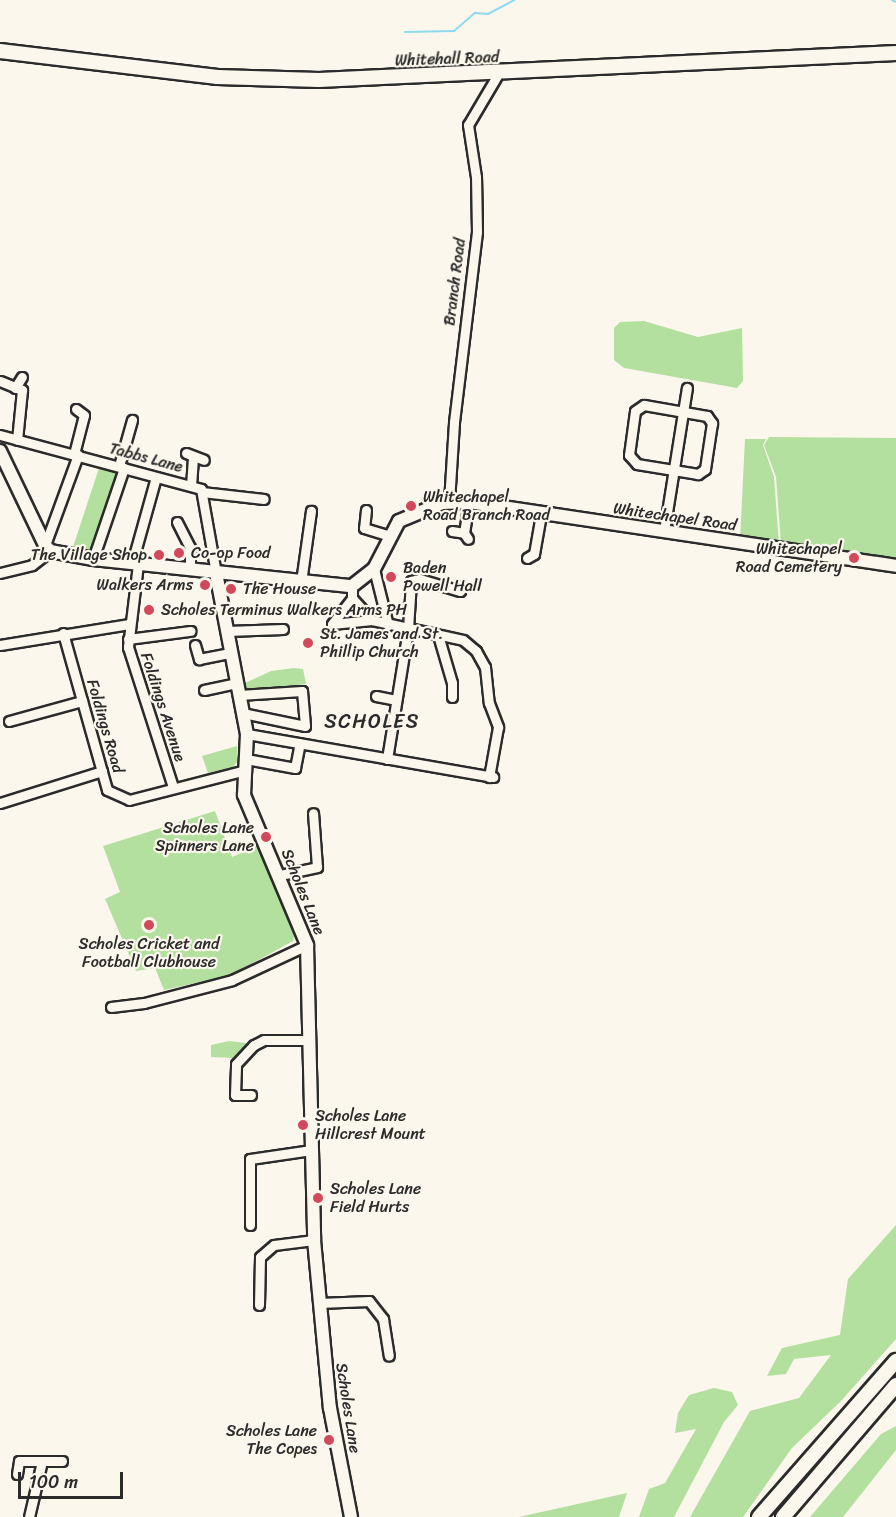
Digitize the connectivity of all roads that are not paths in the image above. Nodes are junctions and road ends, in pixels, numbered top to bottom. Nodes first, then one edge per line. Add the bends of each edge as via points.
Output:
1 (0, 51) edge
2 (896, 53) edge
3 (498, 74) junction
4 (22, 377) dead end
5 (0, 381) edge
6 (15, 388) junction
7 (687, 388) dead end
8 (683, 412) junction
9 (94, 420) dead end
10 (132, 420) dead end
11 (0, 435) edge
12 (17, 440) junction
13 (0, 452) edge
14 (76, 454) junction
15 (204, 460) dead end
16 (121, 467) junction
17 (674, 470) junction
18 (156, 477) junction
19 (191, 486) junction
20 (202, 492) junction
21 (264, 499) dead end
22 (449, 502) junction
23 (469, 502) junction
24 (366, 510) dead end
25 (311, 511) dead end
26 (541, 515) junction
27 (177, 522) dead end
28 (353, 526) dead end
29 (364, 528) junction
30 (452, 531) dead end
31 (664, 531) junction
32 (390, 536) junction
33 (47, 548) junction
34 (527, 558) dead end
35 (93, 559) junction
36 (135, 564) junction
37 (896, 566) edge
38 (374, 569) junction
39 (190, 570) junction
40 (0, 573) edge
41 (216, 573) junction
42 (301, 582) junction
43 (460, 591) dead end
44 (352, 592) junction
45 (372, 620) junction
46 (129, 624) junction
47 (162, 624) dead end
48 (388, 625) junction
49 (284, 629) dead end
50 (408, 629) junction
51 (190, 631) dead end
52 (227, 631) junction
53 (63, 633) junction
54 (438, 635) junction
55 (161, 637) junction
56 (128, 639) junction
57 (0, 645) edge
58 (195, 645) dead end
59 (231, 653) junction
60 (238, 689) junction
61 (204, 690) dead end
62 (376, 696) dead end
63 (452, 697) dead end
64 (396, 700) junction
65 (82, 701) junction
66 (243, 713) junction
67 (9, 721) dead end
68 (247, 734) junction
69 (300, 743) junction
70 (387, 759) junction
71 (246, 764) junction
72 (102, 771) junction
73 (173, 787) junction
74 (0, 802) edge
75 (313, 813) dead end
76 (280, 875) junction
77 (307, 945) junction
78 (111, 1007) dead end
79 (308, 1040) junction
80 (251, 1095) dead end
81 (311, 1150) junction
82 (250, 1225) dead end
83 (314, 1240) junction
84 (319, 1303) junction
85 (259, 1305) dead end
86 (389, 1356) dead end
87 (896, 1361) edge
88 (896, 1385) edge
89 (42, 1461) junction
90 (62, 1461) dead end
91 (17, 1474) dead end
92 (29, 1517) edge
93 (351, 1517) edge
94 (759, 1517) edge
95 (783, 1517) edge

1 - 3 highway, Whitehall Road via 263,79
2 - 3 highway, Whitehall Road
3 - 22 street, Branch Road via 468,125 476,177 477,232 454,422
4 - 6 street
5 - 6 street
6 - 12 street via 22,390
7 - 8 street
8 - 17 street
8 - 17 street via 707,416 712,423 705,469 698,474
8 - 17 street via 644,405 635,411 629,455 637,464
9 - 14 street via 81,414
10 - 16 street
11 - 12 street, Tabbs Lane
12 - 14 street, Tabbs Lane
13 - 33 main road
14 - 16 street, Tabbs Lane
14 - 33 street
15 - 19 street via 190,456
16 - 18 street, Tabbs Lane
16 - 35 street
17 - 31 street
18 - 19 street, Tabbs Lane
18 - 36 street, Foldings Avenue
19 - 20 street, Tabbs Lane
20 - 21 street
20 - 41 street
22 - 23 main road, Whitechapel Road
22 - 32 main road, Whitechapel Road via 409,515 399,521
23 - 26 main road, Whitechapel Road
23 - 30 street via 466,536
24 - 29 street
25 - 42 street
26 - 31 main road, Whitechapel Road
26 - 34 street via 534,554
27 - 39 street via 190,548
28 - 29 street
29 - 32 street
31 - 37 main road, Whitechapel Road
32 - 38 main road, Whitechapel Road
33 - 35 main road
33 - 40 street via 32,565
35 - 36 main road
36 - 39 main road
36 - 46 street, Foldings Avenue
38 - 44 main road
38 - 48 street
39 - 41 main road
41 - 42 main road
41 - 52 main road, Scholes Lane
42 - 44 main road
43 - 50 street via 420,579 411,581
44 - 45 street
44 - 45 street via 332,624
45 - 48 street
46 - 53 street
46 - 56 street, Foldings Avenue
47 - 55 street
48 - 50 street
49 - 52 street
50 - 54 street
50 - 64 street
51 - 55 street
52 - 59 main road, Scholes Lane
53 - 57 street
53 - 65 street, Foldings Road
54 - 63 street via 452,683
54 - 70 street via 463,640 485,667 489,703 498,727 491,777
55 - 56 street
56 - 73 street, Foldings Avenue via 133,672
58 - 59 street via 199,659
59 - 60 main road, Scholes Lane
60 - 61 street
60 - 66 main road, Scholes Lane
60 - 66 street via 302,691 305,726
62 - 64 street
64 - 70 street
65 - 67 street
65 - 72 street, Foldings Road
66 - 68 main road, Scholes Lane
68 - 69 street
68 - 71 main road, Scholes Lane
69 - 70 street
69 - 71 street via 295,768
71 - 73 street, Foldings Road
71 - 76 main road, Scholes Lane via 244,795
72 - 73 street, Foldings Road via 107,790 117,798 129,800
72 - 74 street
75 - 76 street via 317,867
76 - 77 main road, Scholes Lane
77 - 78 street via 232,980 144,1003
77 - 79 main road, Scholes Lane
79 - 80 street via 259,1041 236,1064 231,1097
79 - 81 main road, Scholes Lane
81 - 82 street via 250,1159
81 - 83 main road, Scholes Lane
83 - 84 main road, Scholes Lane
83 - 85 street via 274,1245 260,1257
84 - 86 street via 369,1301 383,1319
84 - 93 main road, Scholes Lane via 330,1408
87 - 94 highway
88 - 95 highway
89 - 90 street
89 - 91 street via 18,1458
89 - 92 street

